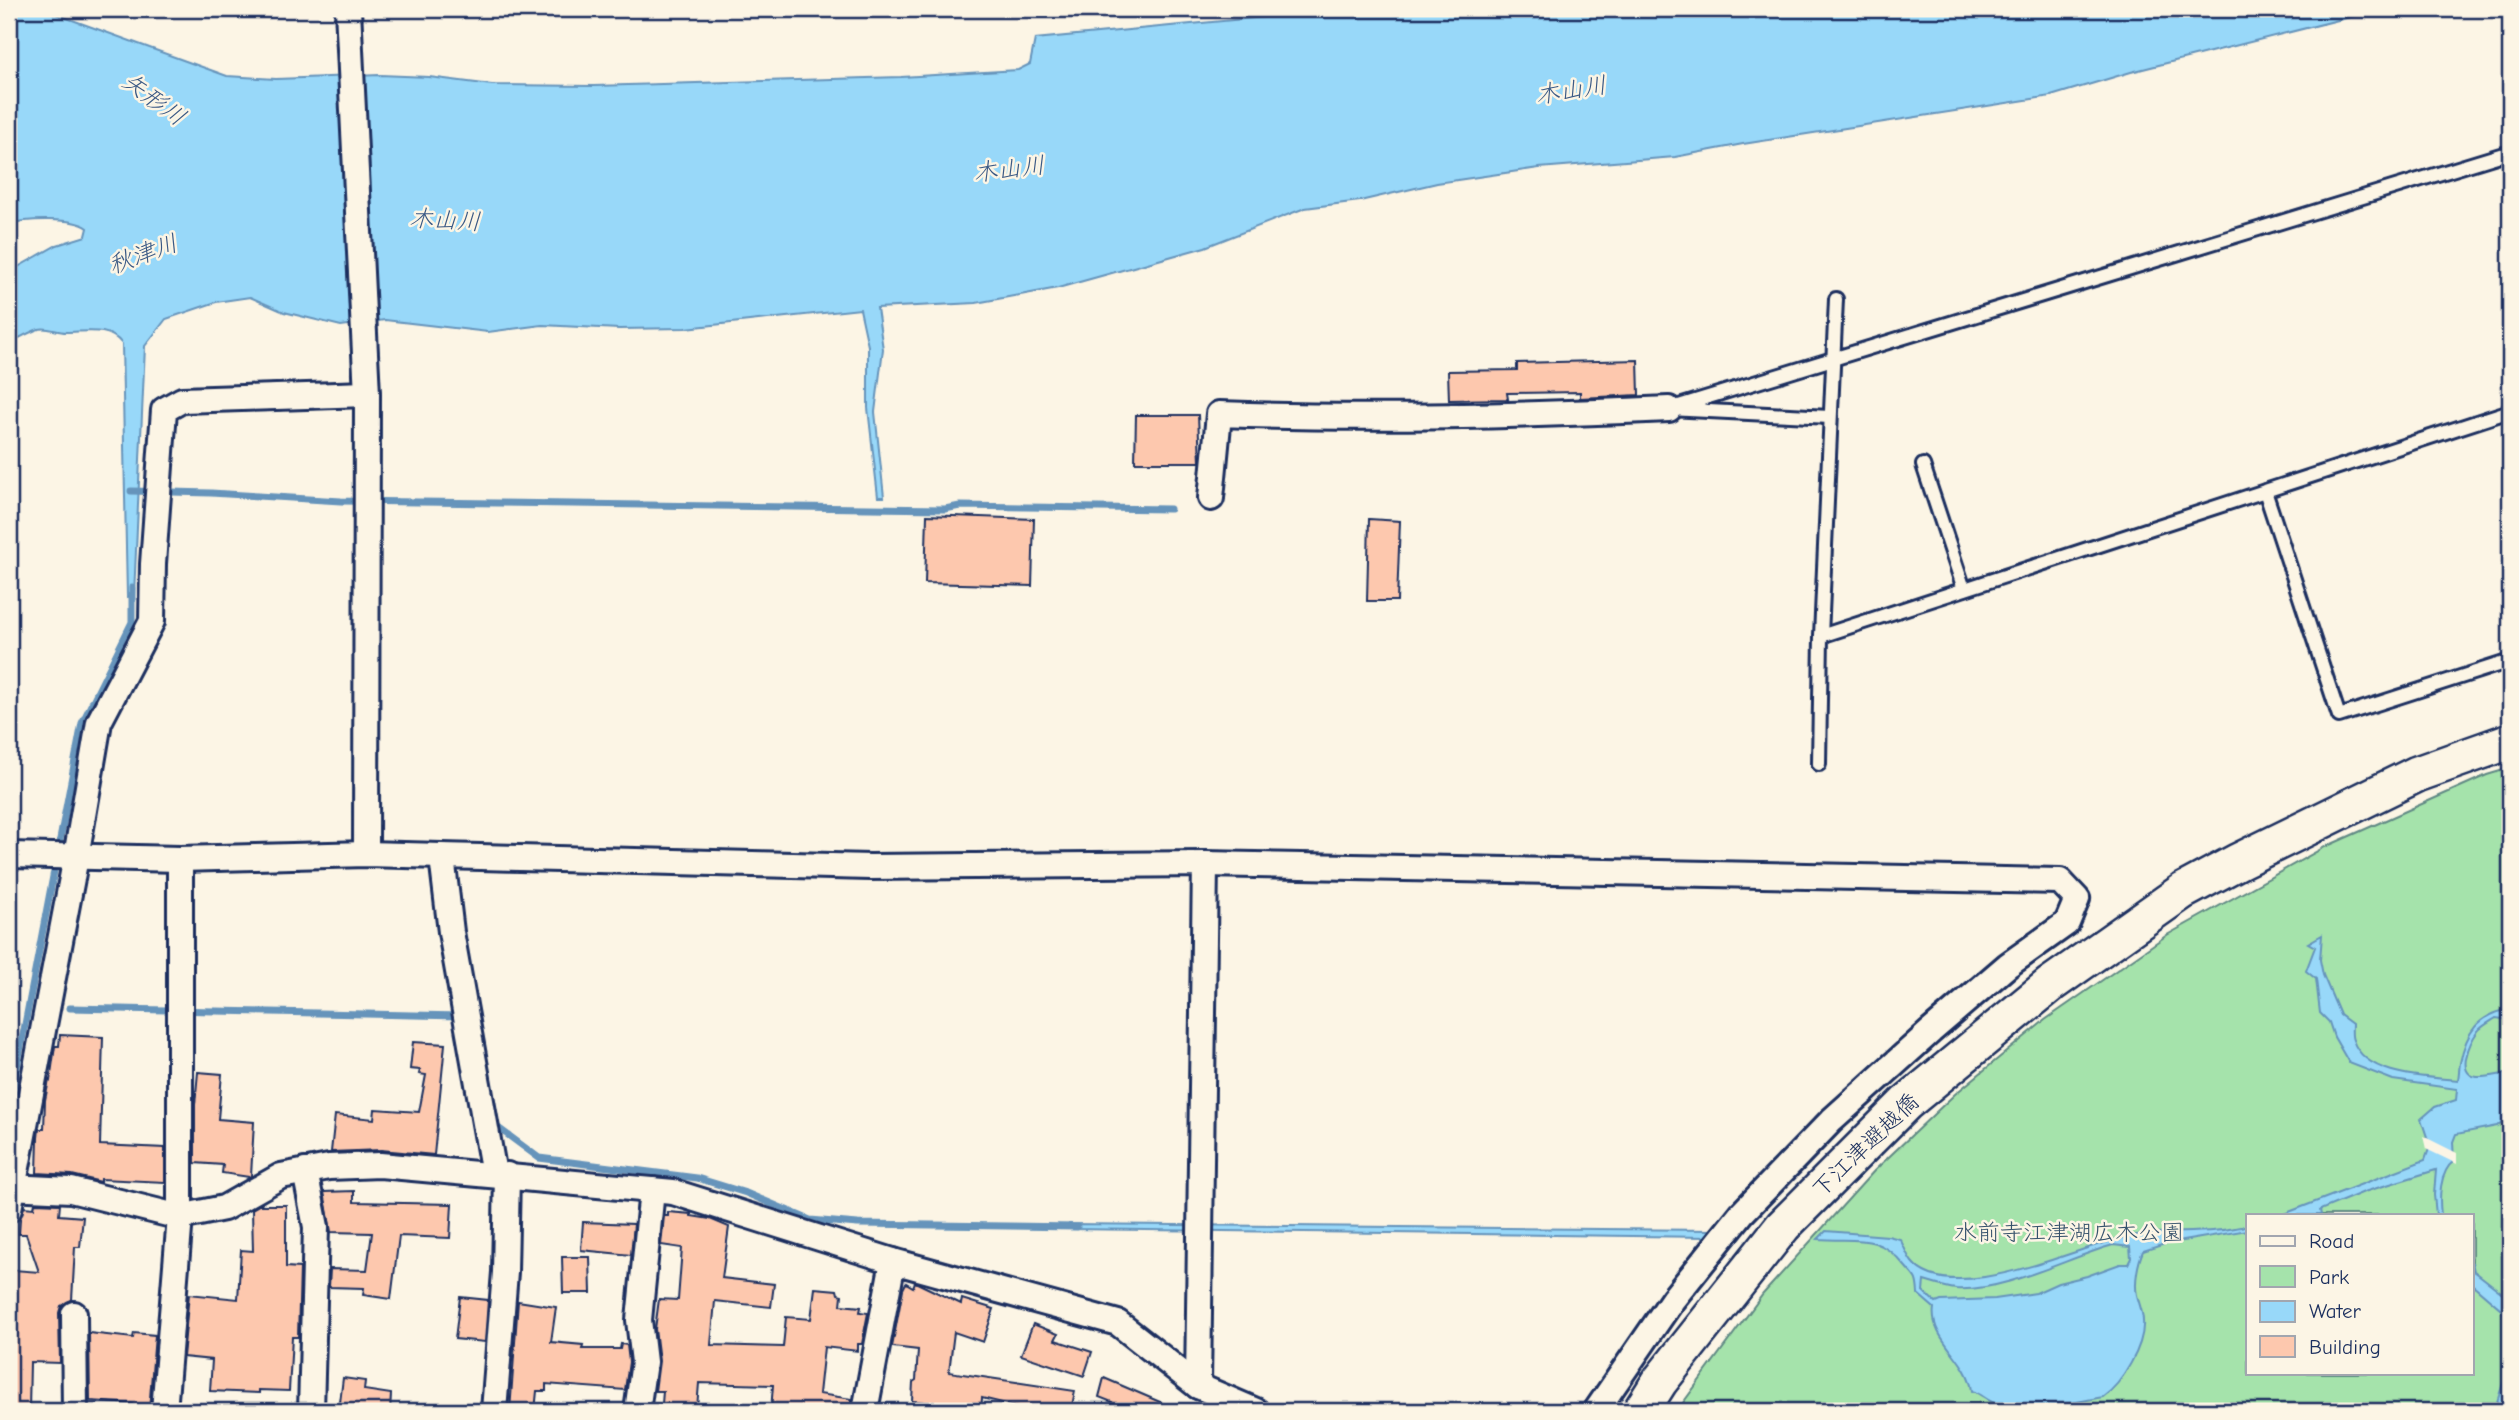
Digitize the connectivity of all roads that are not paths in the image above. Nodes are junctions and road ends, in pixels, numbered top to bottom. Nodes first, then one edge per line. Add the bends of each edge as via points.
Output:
1 (348, 9) edge
2 (2510, 152) edge
3 (1836, 299) dead end
4 (1833, 360) junction
5 (367, 394) junction
6 (1669, 409) junction
7 (2510, 411) edge
8 (1830, 417) junction
9 (1923, 465) dead end
10 (2265, 491) junction
11 (1211, 498) dead end
12 (1964, 589) junction
13 (1821, 636) junction
14 (2510, 661) edge
15 (2510, 741) edge
16 (1819, 764) dead end
17 (9, 855) edge
18 (366, 855) junction
19 (76, 857) junction
20 (442, 857) junction
21 (180, 859) junction
22 (1205, 864) junction
23 (305, 1171) junction
24 (500, 1175) junction
25 (653, 1190) junction
26 (10, 1194) edge
27 (180, 1217) junction
28 (892, 1261) junction
29 (74, 1314) dead end
30 (1198, 1386) junction
31 (75, 1411) edge
32 (164, 1411) edge
33 (311, 1411) edge
34 (494, 1411) edge
35 (637, 1411) edge
36 (865, 1411) edge
37 (1256, 1411) edge
38 (1596, 1411) edge
39 (1641, 1411) edge

1 - 5 street
2 - 4 lane
3 - 4 lane
4 - 6 lane
4 - 8 lane
5 - 18 street
5 - 19 street via 183,400 164,410 152,621 99,722
6 - 8 lane
6 - 11 street via 1511,416 1219,414
7 - 10 lane
8 - 13 lane
9 - 12 lane
10 - 12 lane
10 - 14 lane via 2339,716
12 - 13 lane
13 - 16 lane
15 - 39 street, 下江津避越僑 via 2417,774 2183,891 2051,984 1906,1103 1783,1226
17 - 19 street
18 - 20 street
18 - 21 street
19 - 21 street
19 - 26 street
20 - 22 street via 870,867
20 - 24 street via 451,932
21 - 27 street
22 - 30 street
22 - 38 street via 2060,881 2077,899 2067,923 2008,965 1931,1031 1832,1120 1742,1213 1673,1298
23 - 24 street via 380,1165
23 - 27 street via 281,1176 224,1208
23 - 33 street via 316,1227
24 - 25 street
24 - 34 street via 505,1272
25 - 28 street via 673,1192
25 - 35 street via 639,1320 644,1362
26 - 27 street via 71,1189
27 - 32 street
28 - 30 street via 1118,1323
28 - 36 street
29 - 31 street
30 - 37 street

